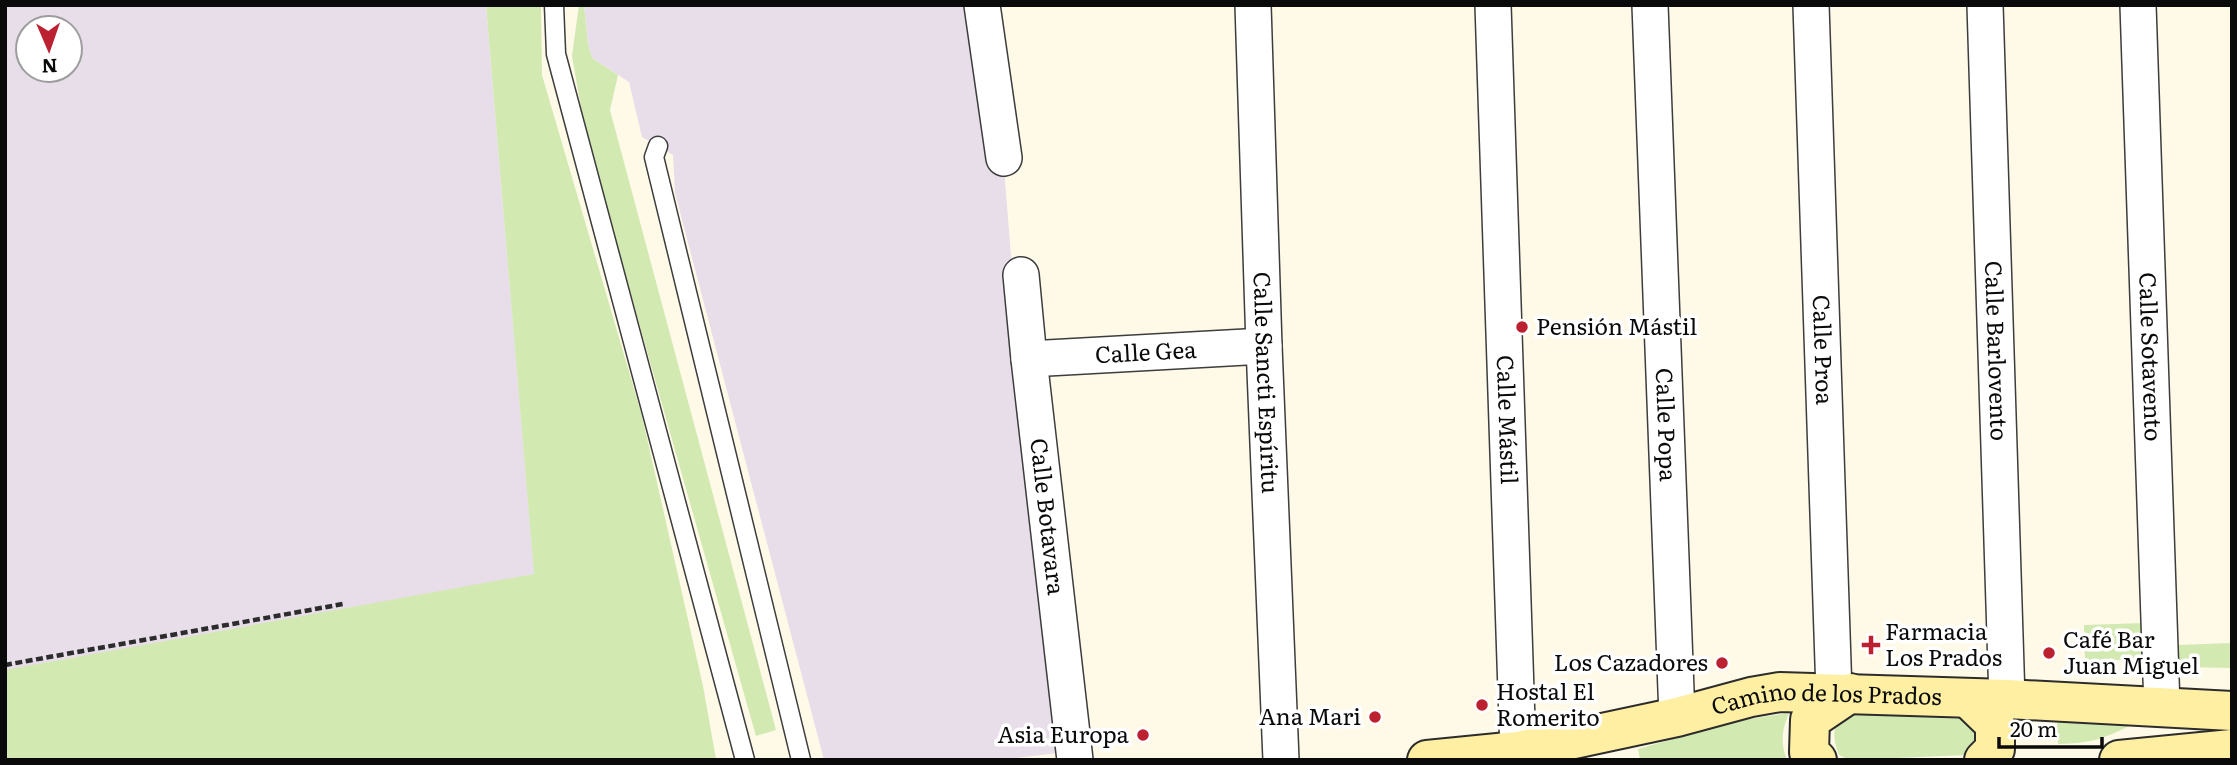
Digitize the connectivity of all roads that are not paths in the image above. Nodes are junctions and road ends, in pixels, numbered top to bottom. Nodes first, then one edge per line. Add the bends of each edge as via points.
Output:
1 (554, 5) edge
2 (982, 5) edge
3 (1253, 5) edge
4 (1493, 5) edge
5 (1650, 5) edge
6 (1811, 5) edge
7 (1984, 5) edge
8 (2138, 5) edge
9 (658, 146) dead end
10 (1003, 158) dead end
11 (1021, 275) dead end
12 (1264, 346) junction
13 (1029, 359) junction
14 (1842, 693) junction
15 (1968, 698) junction
16 (2007, 699) junction
17 (2162, 707) junction
18 (2232, 711) edge
19 (1677, 717) junction
20 (2232, 749) edge
21 (1518, 751) junction
22 (745, 760) edge
23 (801, 760) edge
24 (1076, 760) edge
25 (1281, 760) edge
26 (1427, 760) edge
27 (1817, 760) edge
28 (1984, 760) edge
29 (2119, 760) edge

1 - 22 lane via 556,54
2 - 10 street
3 - 12 street, Calle Sancti Espíritu
4 - 21 street, Calle Mástil
5 - 19 street, Calle Popa
6 - 14 street, Calle Proa
7 - 16 street, Calle Barlovento
8 - 17 street, Calle Sotavento
9 - 23 lane via 654,156
11 - 13 street, Calle Botavara
12 - 13 street, Calle Gea
12 - 25 street, Calle Sancti Espíritu
13 - 24 street, Calle Botavara
14 - 15 main road, Camino de los Prados
14 - 19 main road, Camino de los Prados via 1780,692
14 - 27 main road via 1810,720 1809,752
15 - 16 main road, Camino de los Prados
15 - 28 main road via 1995,724 1995,749
16 - 17 main road, Camino de los Prados
17 - 18 main road, Camino de los Prados
19 - 21 main road, Camino de los Prados
20 - 29 main road
21 - 26 main road, Camino de los Prados

